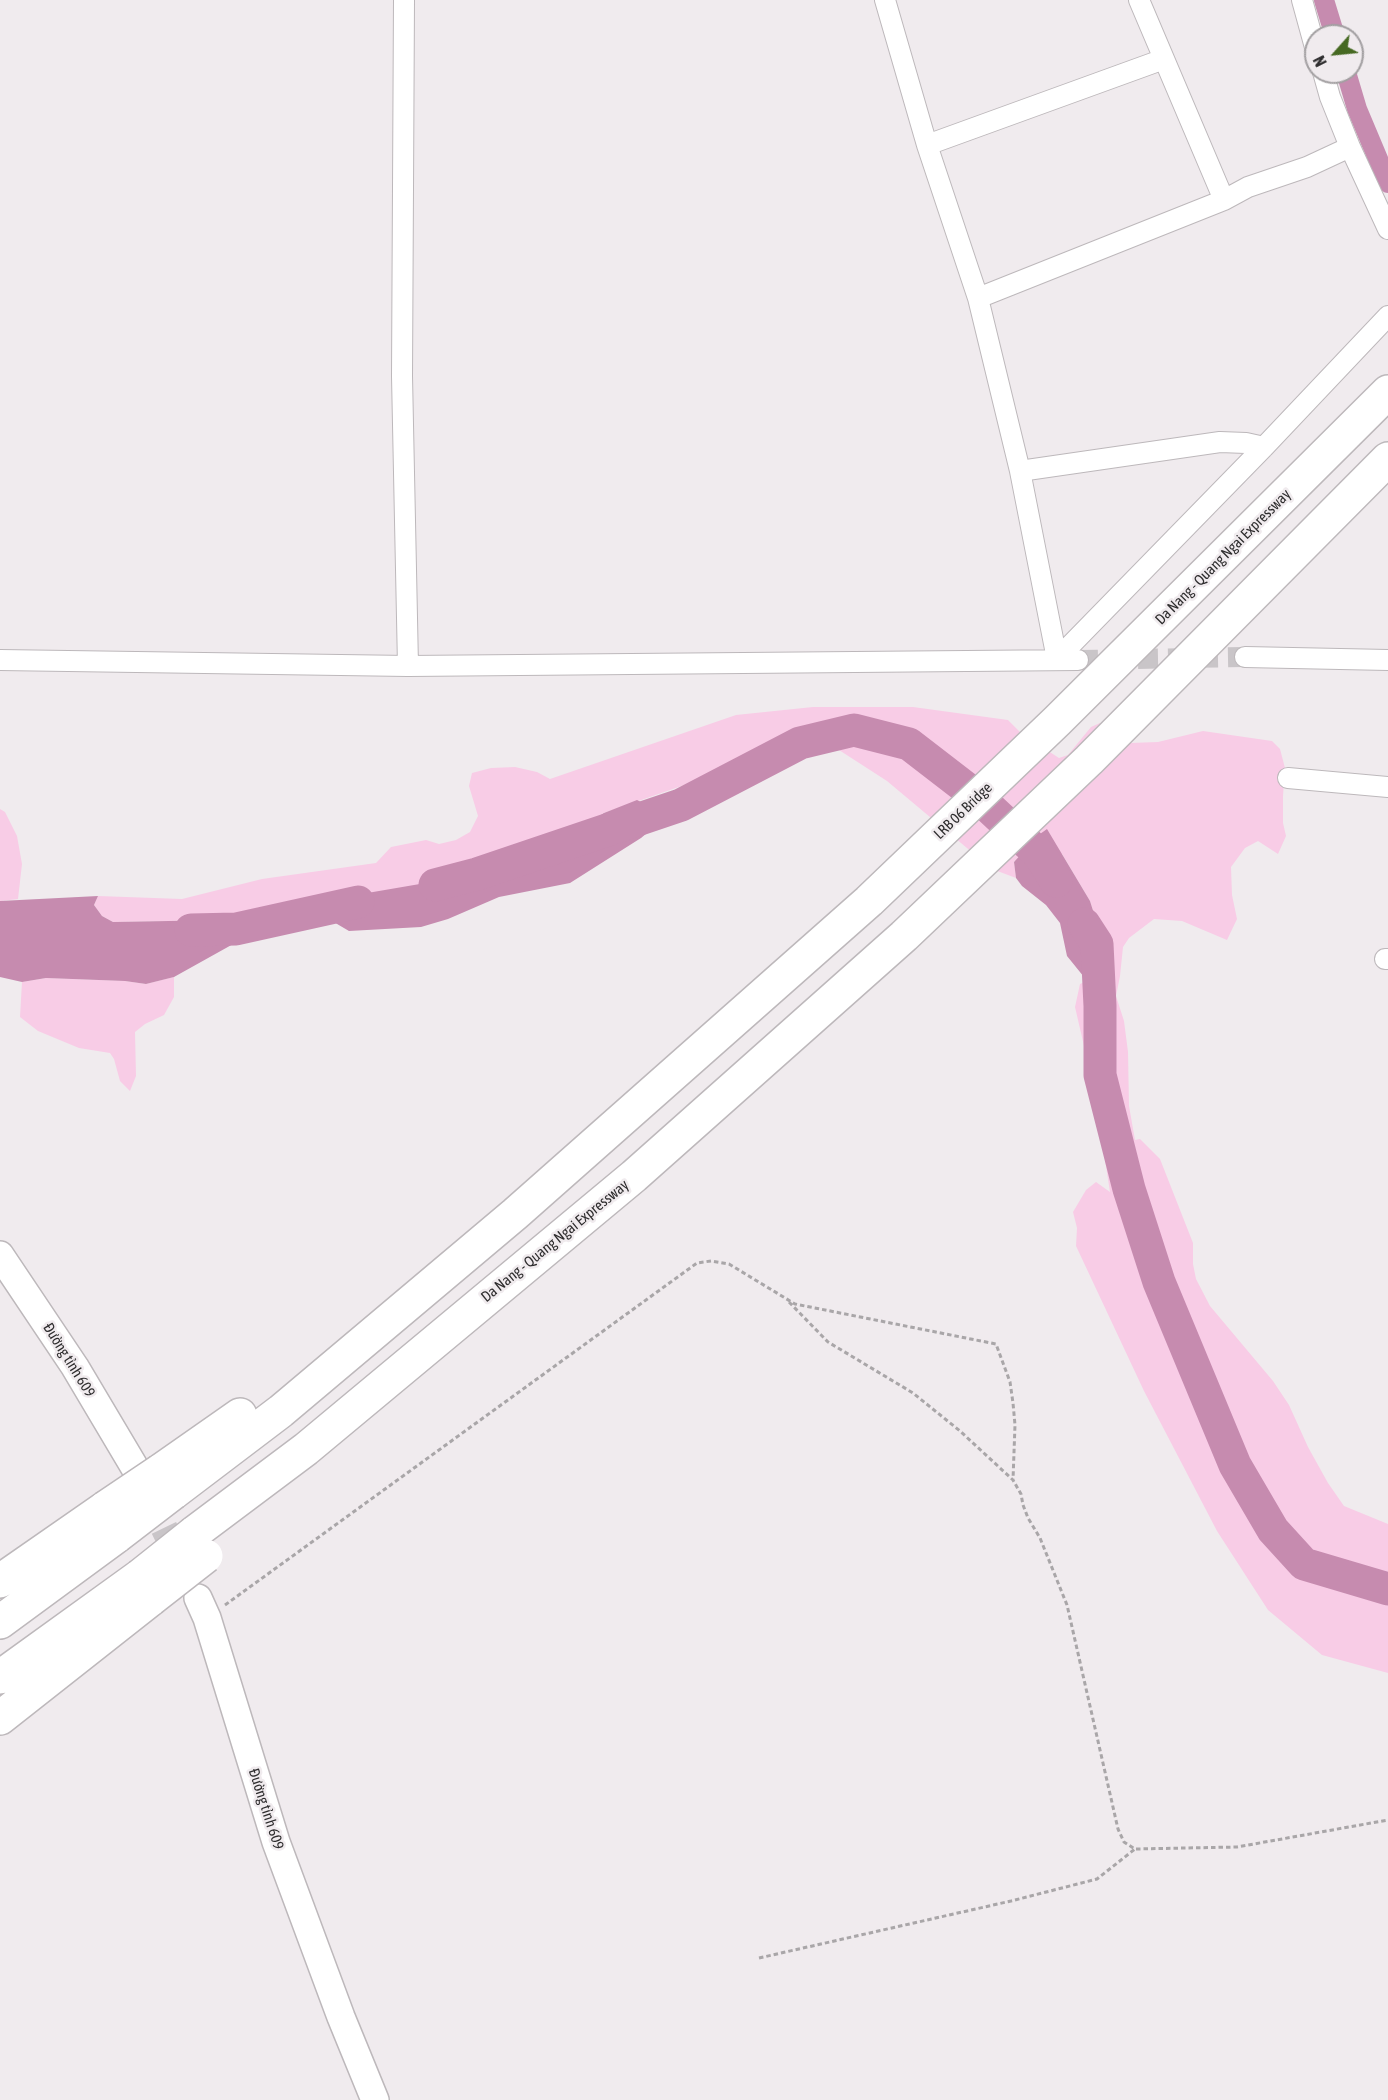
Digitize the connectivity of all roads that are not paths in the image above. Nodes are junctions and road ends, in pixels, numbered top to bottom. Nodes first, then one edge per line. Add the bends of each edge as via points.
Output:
1 (404, 0) edge
2 (885, 0) edge
3 (1139, 0) edge
4 (1302, 0) edge
5 (1309, 24) edge
6 (1164, 59) junction
7 (1326, 84) edge
8 (927, 145) junction
9 (1350, 147) junction
10 (1224, 200) junction
11 (1388, 229) edge
12 (978, 298) junction
13 (1388, 316) edge
14 (1388, 393) edge
15 (1264, 447) junction
16 (1388, 459) edge
17 (1020, 471) junction
18 (1245, 657) tunnel mouth
19 (1057, 659) junction
20 (0, 660) edge
21 (1078, 660) tunnel mouth
22 (1388, 660) edge
23 (408, 666) junction
24 (1057, 722) joint
25 (1288, 778) dead end
26 (1388, 787) edge
27 (0, 1255) edge
28 (156, 1477) junction
29 (111, 1522) junction
30 (0, 1581) edge
31 (145, 1587) junction
32 (202, 1608) road end
33 (0, 1622) edge
34 (0, 1677) edge
35 (0, 1718) edge
36 (341, 2017) junction
37 (361, 2100) edge
38 (375, 2100) edge

1 - 23 street via 402,376
2 - 8 street
3 - 6 street
4 - 5 street
6 - 8 street
6 - 10 street
7 - 9 street
8 - 12 street
9 - 10 street
9 - 11 street
10 - 12 street
12 - 17 street
13 - 15 street
14 - 24 highway, Da Nang - Quang Ngai Expressway
15 - 17 street via 1220,442
15 - 19 street
16 - 31 highway, Da Nang - Quang Ngai Expressway, bridge via 1089,760 904,936 634,1176 306,1449 200,1545
17 - 19 street
18 - 22 street
19 - 21 street
19 - 23 street
20 - 23 street
24 - 28 highway, LRB 06 Bridge via 869,900 515,1214
25 - 26 street
27 - 28 main road, Đường tỉnh 609 via 75,1367
28 - 29 highway, bridge
29 - 30 highway
29 - 33 highway
31 - 34 highway
31 - 35 highway
32 - 36 main road, Đường tỉnh 609 via 276,1842
36 - 37 main road, Đường tỉnh 609
36 - 38 main road, Đường tỉnh 609

